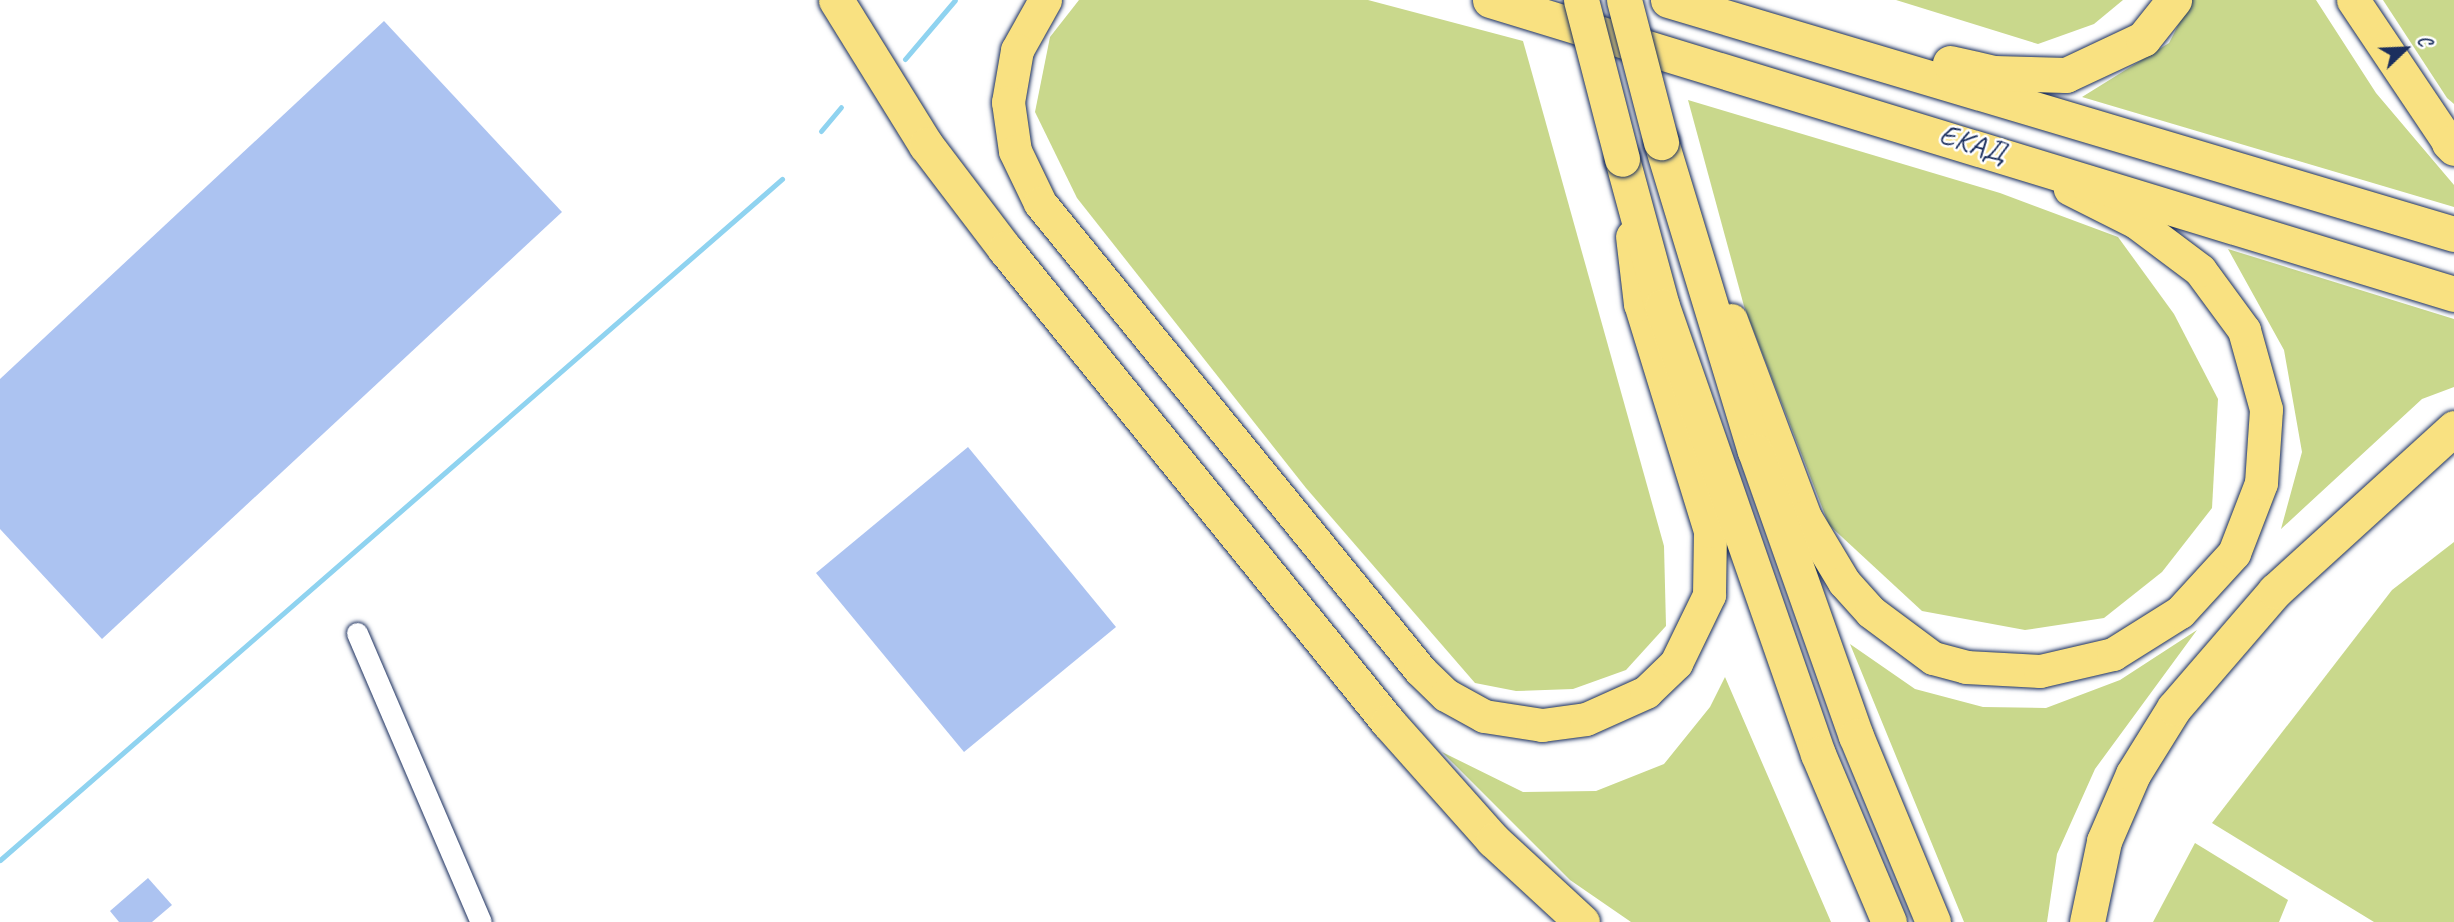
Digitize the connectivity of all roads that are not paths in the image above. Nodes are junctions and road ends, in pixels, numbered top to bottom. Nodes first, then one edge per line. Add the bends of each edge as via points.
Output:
1 (836, 0) edge
2 (1045, 0) edge
3 (1490, 0) edge
4 (1581, 0) edge
5 (1624, 0) edge
6 (1668, 0) edge
7 (2174, 0) edge
8 (2353, 0) edge
9 (1765, 29) junction
10 (2451, 145) edge
11 (1994, 149) junction
12 (1626, 175) junction
13 (1675, 196) junction
14 (2454, 234) edge
15 (2454, 294) edge
16 (2454, 428) edge
17 (357, 633) dead end
18 (481, 922) edge
19 (1582, 922) edge
20 (1889, 922) edge
21 (1933, 922) edge
22 (2087, 922) edge

1 - 19 highway via 900,107 981,218 1388,722 1493,840
2 - 12 main road via 1017,50 1008,102 1015,151 1040,203 1420,670 1446,695 1484,716 1542,725 1586,719 1646,692 1676,663 1709,595 1710,531 1640,304
3 - 11 highway, ЕКАД
4 - 12 highway, bridge
5 - 13 highway, bridge
6 - 9 highway, ЕКАД
7 - 9 highway via 2143,39 2066,75 1994,73
8 - 10 main road
9 - 14 highway, ЕКАД
11 - 13 main road via 2034,175 2136,222 2200,270 2244,330 2266,409 2261,483 2234,553 2161,626 2081,666 1996,671 1933,658 1898,635 1844,582 1805,517 1703,239
11 - 15 highway, ЕКАД
12 - 20 highway via 1662,306 1818,754
13 - 21 highway via 1815,620
16 - 22 highway via 2275,591 2174,708 2133,774 2104,841
17 - 18 street

